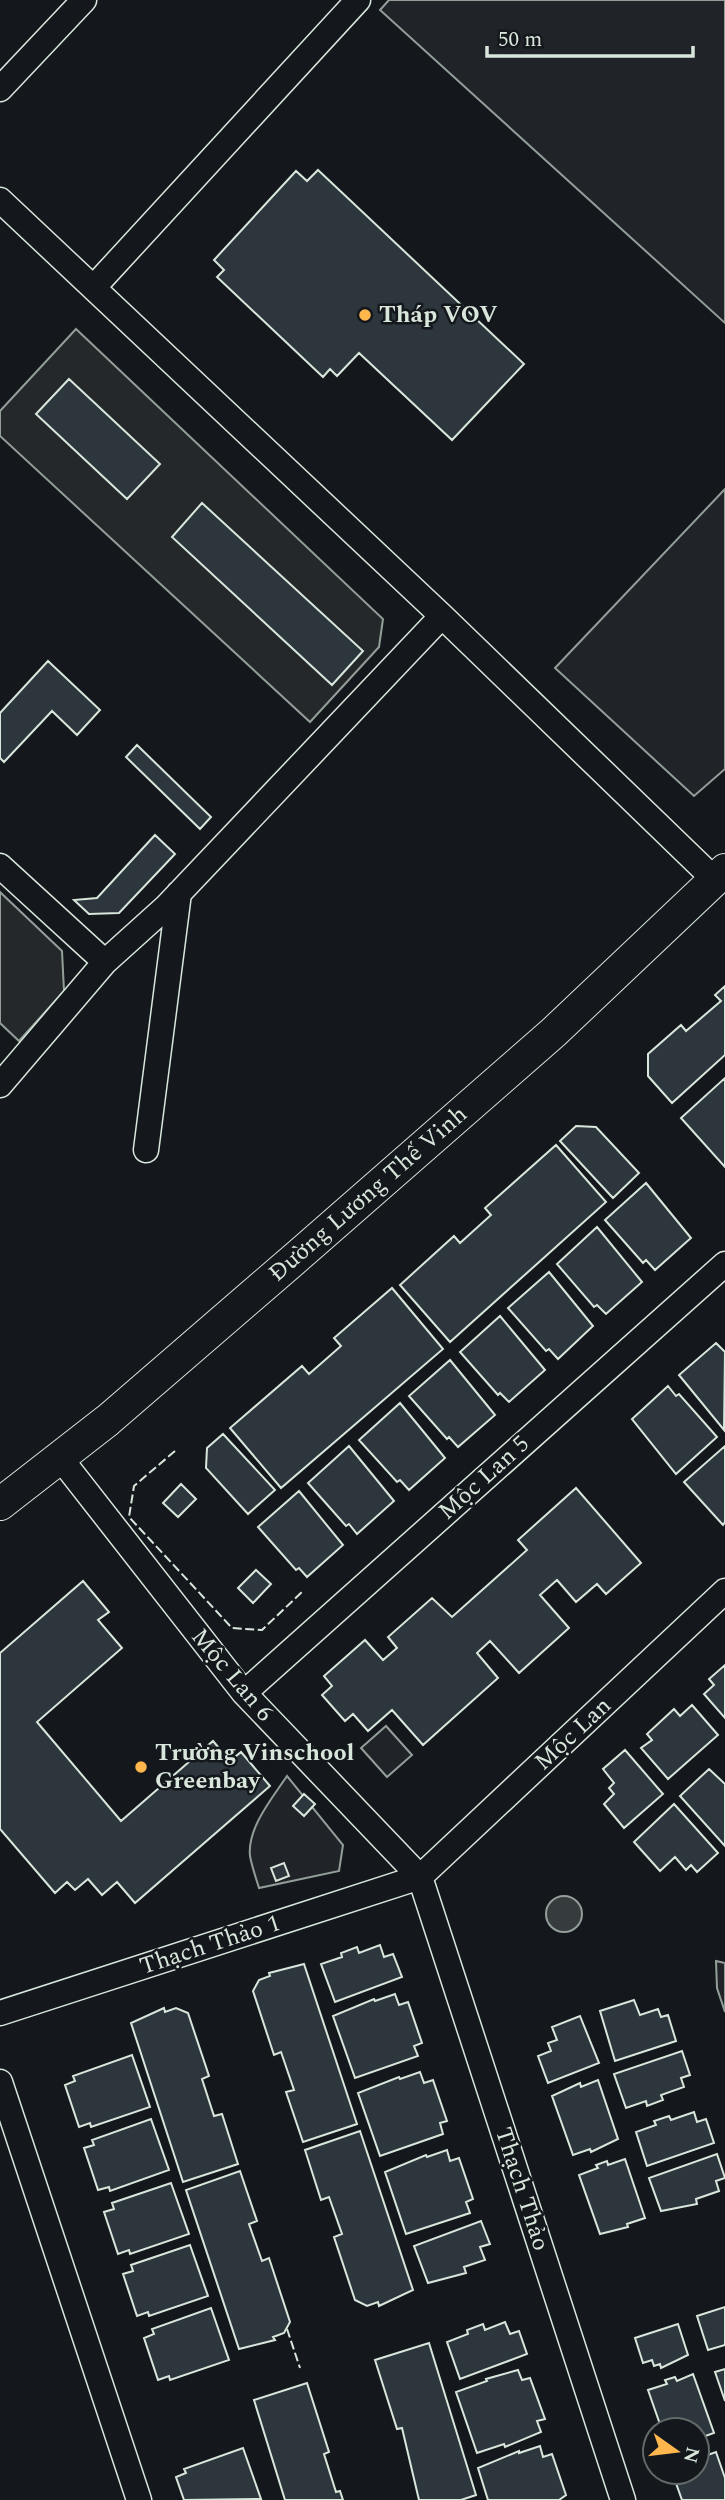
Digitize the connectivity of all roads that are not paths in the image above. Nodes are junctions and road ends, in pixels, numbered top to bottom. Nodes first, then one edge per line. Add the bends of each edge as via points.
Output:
1 (84, 0) edge
2 (358, 0) edge
3 (0, 89) edge
4 (0, 200) edge
5 (94, 288) junction
6 (442, 616) junction
7 (0, 866) edge
8 (720, 875) edge
9 (179, 893) junction
10 (105, 962) junction
11 (0, 1085) edge
12 (146, 1150) dead end
13 (725, 1264) edge
14 (61, 1459) junction
15 (0, 1504) edge
16 (725, 1591) edge
17 (244, 1693) junction
18 (420, 1877) junction
19 (0, 2013) edge
20 (0, 2082) edge
21 (139, 2500) edge
22 (623, 2500) edge

1 - 3 street
2 - 5 street
4 - 5 street
5 - 6 street
6 - 8 street
6 - 9 street
7 - 10 street
8 - 14 street, Đường Lương Thế Vinh via 554,1032
9 - 10 street
9 - 12 street
10 - 11 street
13 - 17 street, Mộc Lan 5
14 - 15 street, Đường Lương Thế Vinh
14 - 17 street, Mộc Lan 6
16 - 18 street, Mộc Lan
17 - 18 street, Mộc Lan 6
18 - 19 street, Thạch Thảo 1
18 - 22 street, Thạch Thảo
20 - 21 street

